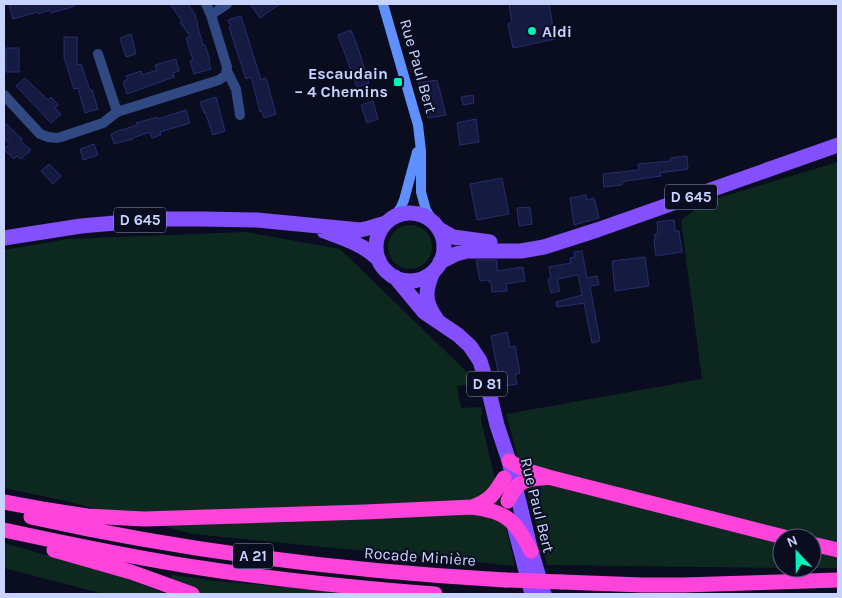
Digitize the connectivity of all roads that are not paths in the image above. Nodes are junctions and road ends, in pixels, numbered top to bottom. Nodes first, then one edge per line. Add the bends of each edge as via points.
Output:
1 (206, 4) edge
2 (227, 4) edge
3 (383, 4) edge
4 (211, 14) junction
5 (98, 54) dead end
6 (227, 71) junction
7 (4, 96) edge
8 (117, 112) junction
9 (240, 116) dead end
10 (420, 139) junction
11 (838, 147) edge
12 (390, 220) junction
13 (306, 225) junction
14 (436, 226) junction
15 (576, 237) junction
16 (4, 238) edge
17 (379, 260) junction
18 (436, 267) junction
19 (394, 277) junction
20 (437, 320) junction
21 (497, 425) junction
22 (509, 461) junction
23 (552, 478) junction
24 (509, 489) junction
25 (4, 502) edge
26 (472, 507) junction
27 (4, 511) edge
28 (513, 523) junction
29 (4, 530) edge
30 (772, 534) edge
31 (4, 537) edge
32 (822, 546) edge
33 (838, 550) edge
34 (531, 551) junction
35 (838, 580) edge
36 (192, 594) edge
37 (435, 594) edge
38 (532, 594) edge
39 (544, 594) edge

1 - 4 street
2 - 4 street
3 - 10 street, Rue Paul Bert
4 - 6 street
5 - 8 street
6 - 8 street via 219,80
6 - 9 street via 236,89
7 - 8 street via 40,134 48,138 102,124
10 - 12 street, Rue Paul Bert via 404,200
10 - 14 street, Rue Paul Bert via 421,192 426,210
11 - 15 main road, D 645
12 - 13 main road, D 645 via 360,230
12 - 14 main road via 413,213 424,216
12 - 17 main road via 377,238
13 - 16 main road, D 645 via 232,220 146,220
13 - 17 main road, D 645 via 362,247
14 - 15 main road, D 645 via 453,237 486,242
14 - 18 main road via 444,248
15 - 18 main road, D 645 via 531,250 464,251
17 - 19 main road
18 - 19 main road via 427,276 416,280
18 - 20 main road via 427,294 430,309
19 - 20 main road, Rue Paul Bert / D 81 via 424,312
20 - 21 main road, Rue Paul Bert / D 81 via 463,339 477,357
21 - 22 main road, Rue Paul Bert / D 81
21 - 24 main road, Rue Paul Bert / D 81 via 498,444
22 - 23 highway
22 - 24 main road, Rue Paul Bert / D 81
23 - 24 highway via 532,478
23 - 30 highway
24 - 26 highway
24 - 28 main road, Rue Paul Bert / D 81
24 - 34 main road, Rue Paul Bert / D 81
25 - 26 highway via 87,516 144,519
26 - 28 highway via 497,512
27 - 35 highway, Rocade Minière / A 21, bridge via 225,553 350,569 505,580 642,585
28 - 34 highway
28 - 38 main road, Rue Paul Bert / D 81
29 - 37 highway, A 21 via 212,570 336,586
31 - 36 highway via 144,576
32 - 33 highway
34 - 39 main road, Rue Paul Bert / D 81

